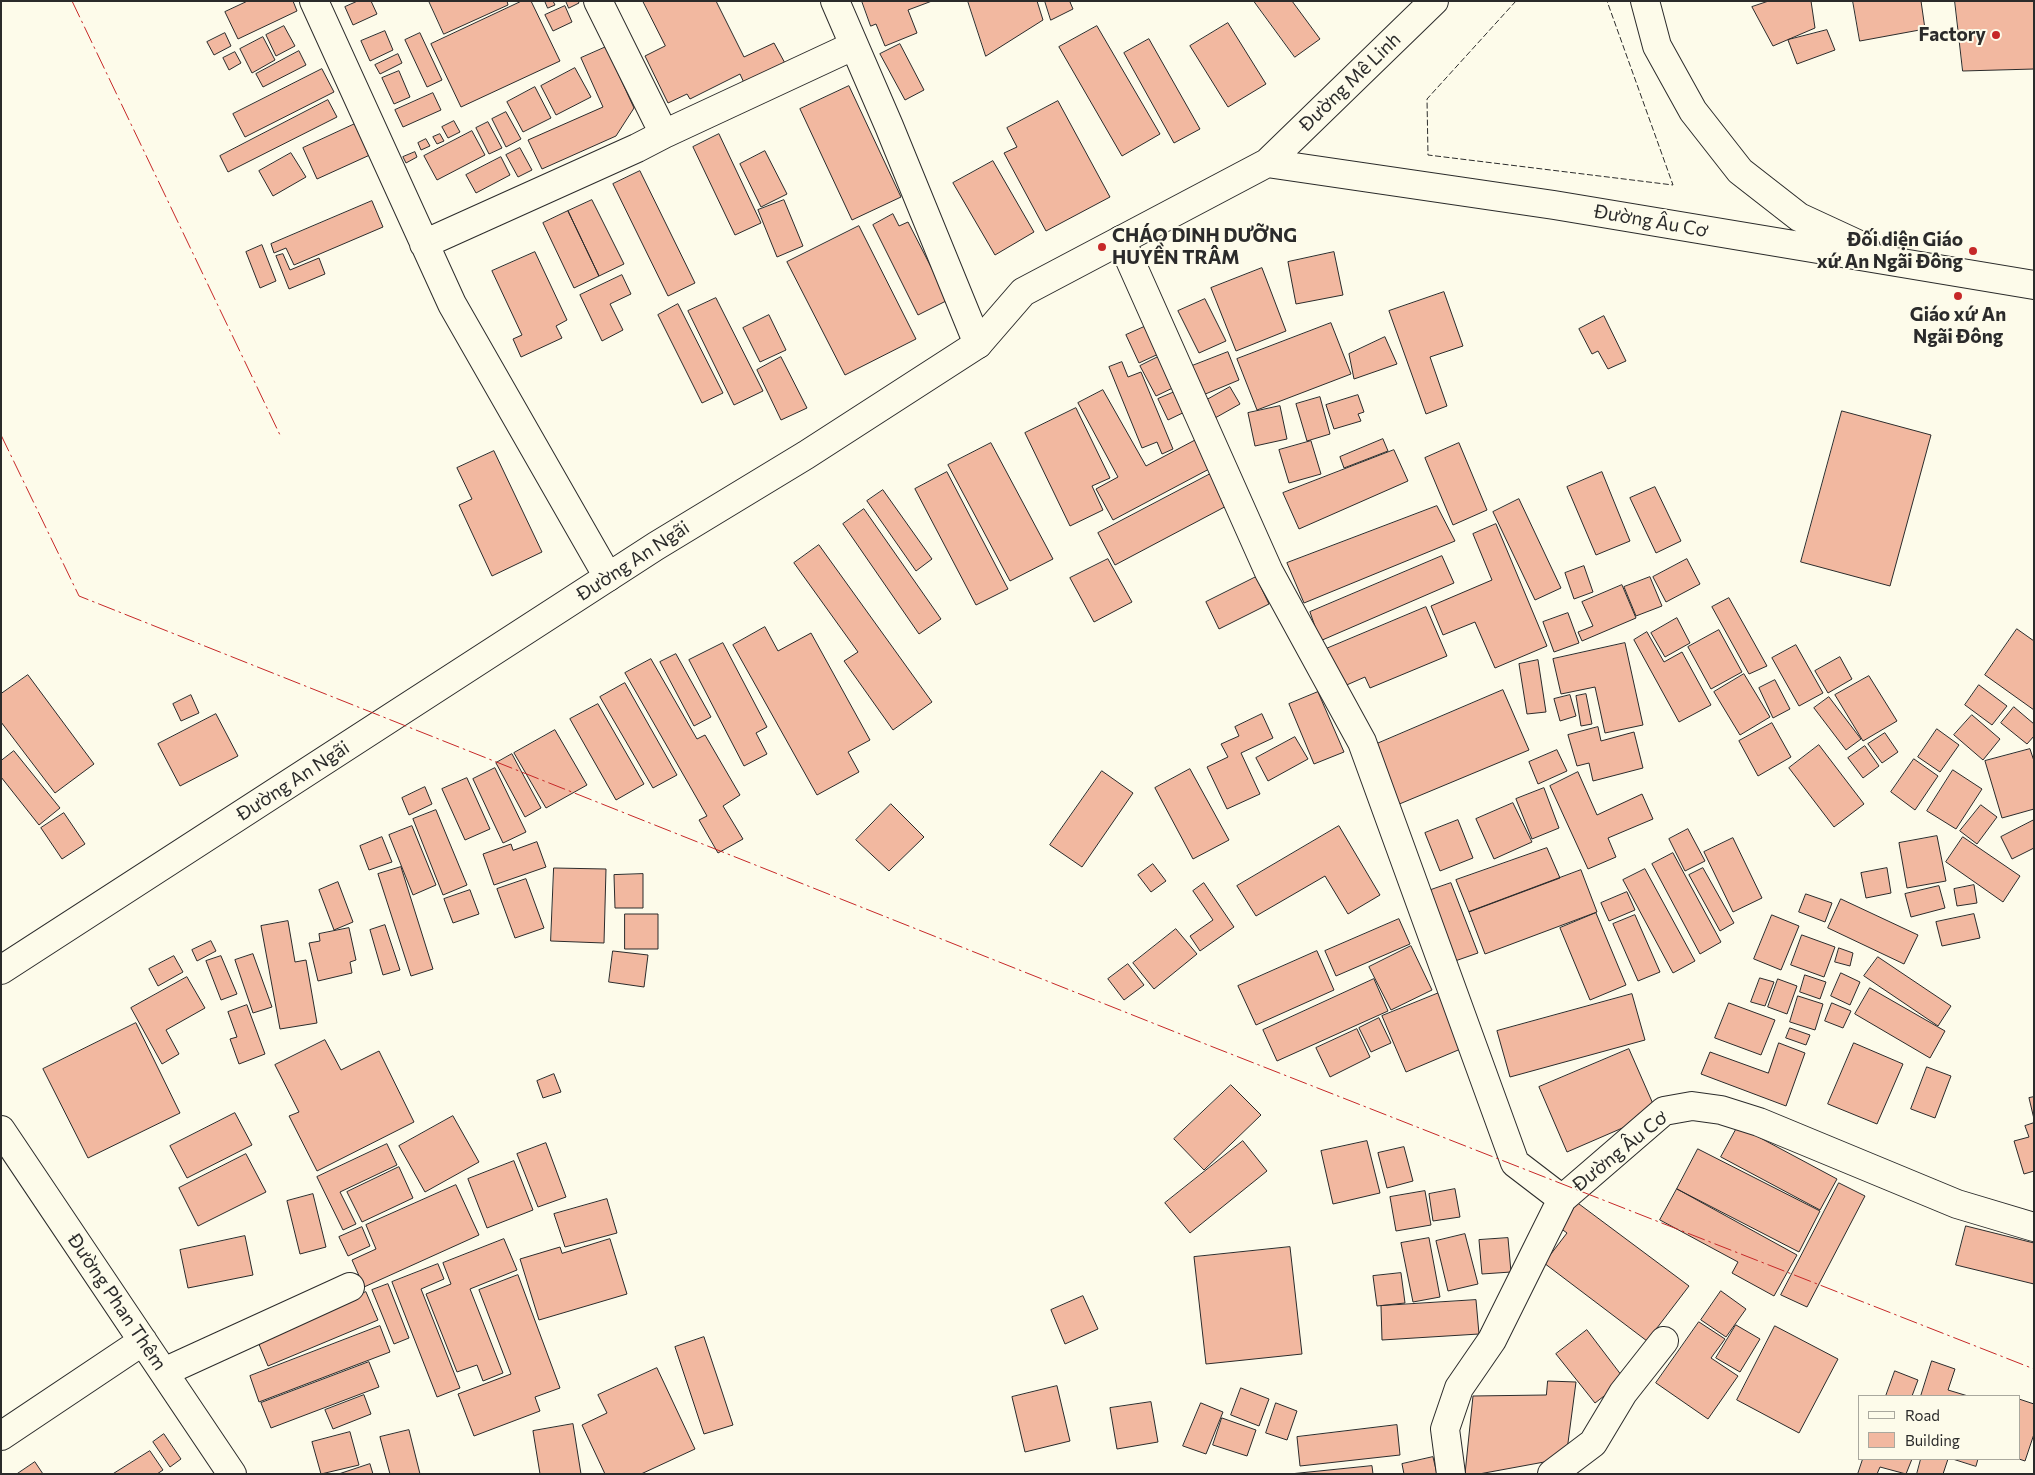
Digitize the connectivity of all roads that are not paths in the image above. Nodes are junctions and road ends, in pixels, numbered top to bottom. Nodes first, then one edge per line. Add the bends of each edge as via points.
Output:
1 (314, 1) edge
2 (598, 1) edge
3 (835, 1) edge
4 (1434, 1) edge
5 (1645, 1) edge
6 (853, 46) junction
7 (664, 134) junction
8 (1267, 163) junction
9 (1121, 240) junction
10 (424, 244) junction
11 (1899, 263) junction
12 (2034, 285) edge
13 (978, 344) junction
14 (608, 577) junction
15 (1, 970) edge
16 (1, 1130) edge
17 (1562, 1199) junction
18 (2034, 1227) edge
19 (350, 1287) dead end
20 (143, 1341) junction
21 (1664, 1341) dead end
22 (164, 1372) junction
23 (1, 1436) edge
24 (232, 1474) edge
25 (1451, 1474) edge
26 (1552, 1474) edge

1 - 10 street
2 - 7 street
3 - 6 street
4 - 8 street, Đường Mê Linh
5 - 11 street via 1657,46 1693,111 1740,171 1799,217
6 - 7 street
6 - 13 street
7 - 10 street
8 - 9 street, Đường An Ngãi
8 - 11 street, Đường Âu Cơ via 1554,205
9 - 13 street, Đường An Ngãi via 1023,292
9 - 17 street via 1269,572 1362,742 1515,1163
10 - 14 street via 452,304
11 - 12 street, Đường Âu Cơ
13 - 14 street, Đường An Ngãi
14 - 15 street, Đường An Ngãi
16 - 20 street, Đường Phan Thêm
17 - 18 street, Đường Âu Cơ via 1664,1111 1692,1106 1721,1110 1957,1204
17 - 25 street via 1492,1340 1459,1388 1445,1429
19 - 22 street
20 - 22 street, Đường Phan Thêm
20 - 23 street
21 - 26 street via 1623,1393 1593,1443
22 - 24 street, Đường Phan Thêm

